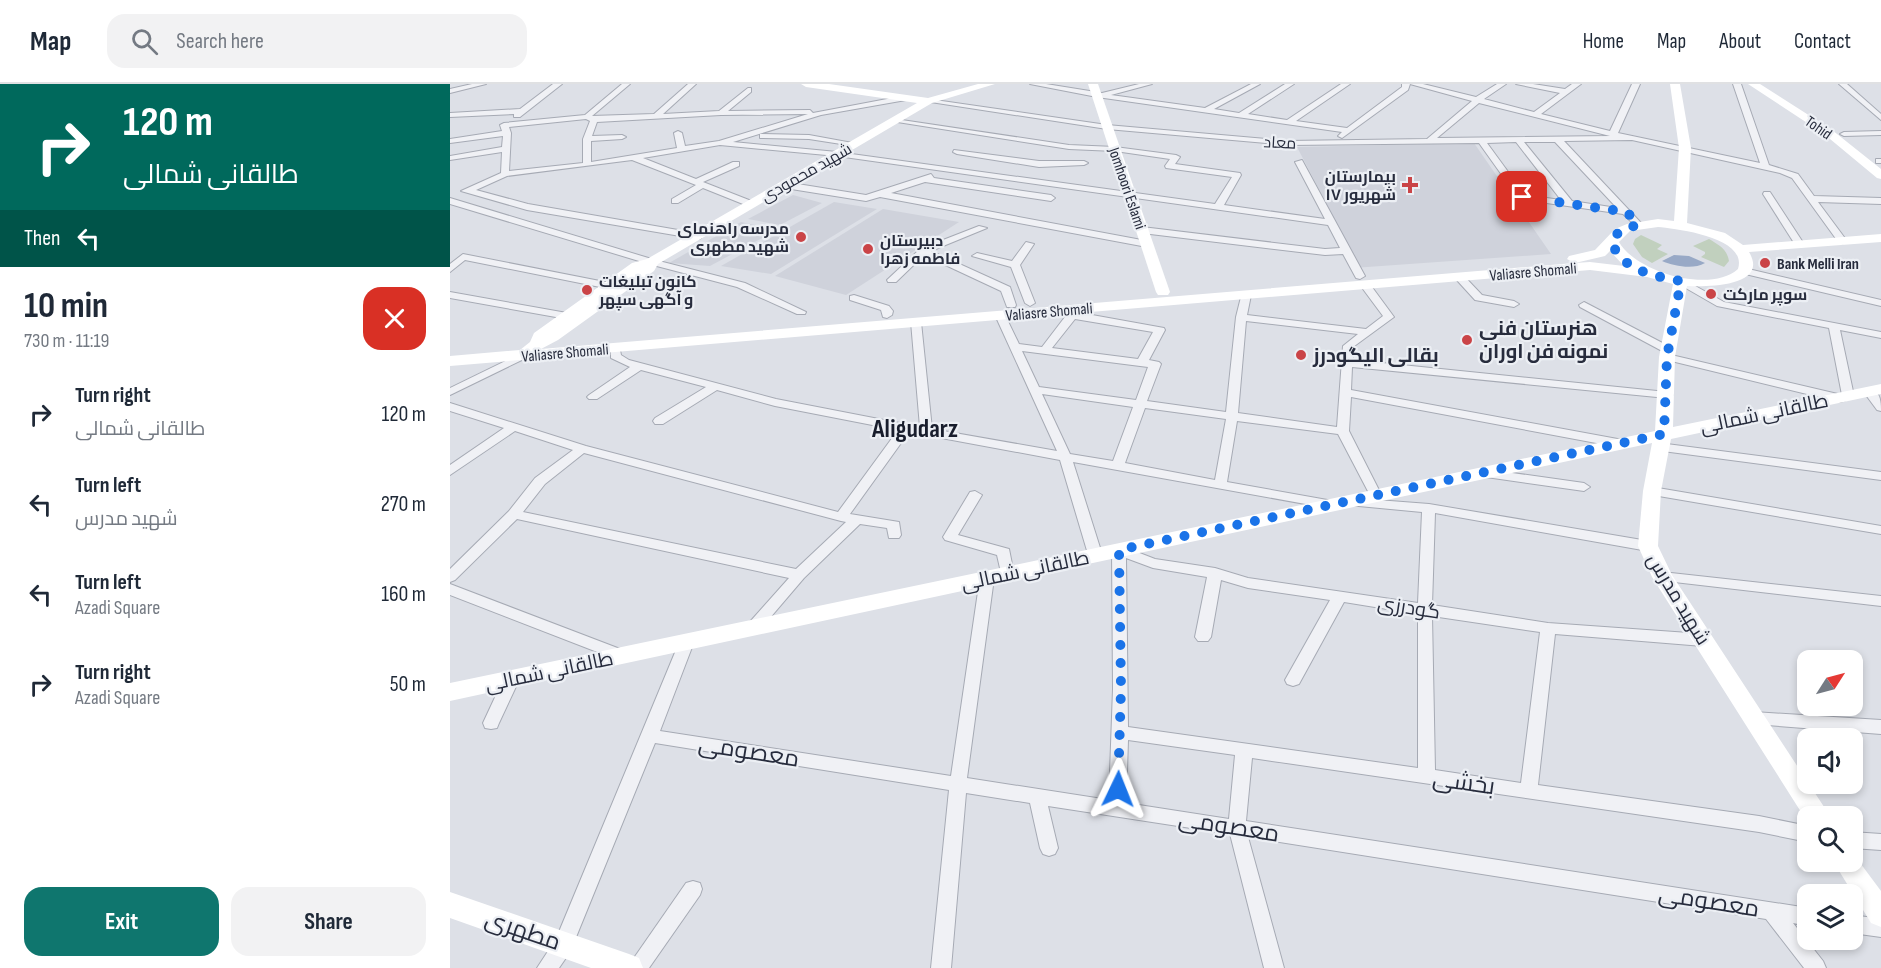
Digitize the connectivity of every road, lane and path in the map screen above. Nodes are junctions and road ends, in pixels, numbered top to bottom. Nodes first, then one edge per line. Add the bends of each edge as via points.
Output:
1 (482, 84) edge
2 (558, 84) edge
3 (626, 84) edge
4 (692, 84) edge
5 (806, 84) edge
6 (897, 84) edge
7 (990, 84) edge
8 (1034, 84) edge
9 (1148, 84) edge
10 (1256, 84) edge
11 (1290, 84) edge
12 (1346, 84) edge
13 (1406, 84) edge
14 (1502, 84) edge
15 (1520, 84) edge
16 (1577, 84) edge
17 (1636, 84) edge
18 (1676, 84) edge
19 (1737, 84) edge
20 (1753, 84) edge
21 (1771, 84) edge
22 (1843, 84) edge
23 (1416, 85) edge
24 (833, 86) edge
25 (959, 88) edge
26 (748, 90) dead end
27 (1095, 90) edge
28 (450, 91) edge
29 (1568, 93) junction
30 (890, 96) junction
31 (903, 98) junction
32 (928, 101) junction
33 (1476, 101) junction
34 (522, 111) junction
35 (1205, 111) junction
36 (721, 113) junction
37 (820, 113) junction
38 (1536, 114) junction
39 (450, 115) edge
40 (657, 116) junction
41 (1240, 116) junction
42 (1822, 116) junction
43 (1806, 118) junction
44 (1881, 118) edge
45 (590, 119) junction
46 (895, 120) junction
47 (1289, 123) junction
48 (1107, 127) junction
49 (506, 129) junction
50 (962, 130) junction
51 (1349, 131) junction
52 (678, 133) dead end
53 (1881, 133) edge
54 (1613, 134) junction
55 (1844, 134) junction
56 (749, 135) junction
57 (622, 137) dead end
58 (1636, 138) junction
59 (1557, 139) junction
60 (587, 140) junction
61 (1481, 140) junction
62 (1518, 140) junction
63 (450, 141) edge
64 (1430, 141) junction
65 (1333, 142) junction
66 (720, 143) junction
67 (854, 144) junction
68 (1685, 148) junction
69 (506, 149) junction
70 (681, 149) junction
71 (1115, 149) junction
72 (957, 152) junction
73 (837, 154) junction
74 (632, 157) junction
75 (450, 158) edge
76 (1084, 162) dead end
77 (1299, 162) dead end
78 (1880, 162) edge
79 (736, 164) dead end
80 (587, 165) junction
81 (1765, 166) junction
82 (950, 170) junction
83 (505, 174) junction
84 (1881, 175) edge
85 (923, 179) junction
86 (698, 184) junction
87 (785, 184) junction
88 (467, 190) junction
89 (880, 194) junction
90 (1767, 194) dead end
91 (1131, 196) junction
92 (1051, 198) dead end
93 (450, 199) edge
94 (1811, 199) junction
95 (675, 201) dead end
96 (1881, 201) edge
97 (751, 204) junction
98 (1569, 204) junction
99 (1218, 207) junction
100 (1627, 212) junction
101 (1332, 223) junction
102 (1638, 225) junction
103 (1680, 225) junction
104 (982, 228) dead end
105 (1142, 230) junction
106 (698, 236) junction
107 (1881, 238) edge
108 (1842, 241) junction
109 (1612, 242) junction
110 (1029, 244) dead end
111 (1147, 244) junction
112 (1799, 244) junction
113 (1739, 249) junction
114 (923, 251) junction
115 (1347, 251) junction
116 (977, 256) dead end
117 (652, 262) junction
118 (1016, 265) junction
119 (450, 269) edge
120 (1744, 271) junction
121 (1648, 273) junction
122 (1459, 277) junction
123 (892, 280) dead end
124 (1363, 280) junction
125 (1681, 281) junction
126 (609, 286) junction
127 (1163, 292) junction
128 (450, 295) edge
129 (1246, 295) junction
130 (854, 298) dead end
131 (1030, 303) junction
132 (1881, 303) edge
133 (1514, 304) dead end
134 (1584, 305) dead end
135 (1005, 310) junction
136 (801, 312) dead end
137 (1077, 312) junction
138 (887, 315) junction
139 (567, 316) junction
140 (1241, 317) junction
141 (916, 322) junction
142 (1834, 326) junction
143 (1368, 332) junction
144 (1881, 335) edge
145 (537, 344) junction
146 (1015, 346) junction
147 (615, 347) junction
148 (1046, 349) junction
149 (450, 351) edge
150 (1667, 353) junction
151 (524, 355) junction
152 (450, 361) edge
153 (1142, 362) junction
154 (1347, 363) junction
155 (639, 366) junction
156 (717, 386) junction
157 (1035, 390) junction
158 (450, 393) edge
159 (1346, 393) junction
160 (1667, 395) junction
161 (1877, 396) edge
162 (1844, 397) junction
163 (593, 398) dead end
164 (1142, 404) junction
165 (450, 407) edge
166 (1232, 416) junction
167 (659, 421) dead end
168 (513, 427) junction
169 (906, 428) junction
170 (926, 431) junction
171 (1343, 431) junction
172 (1662, 440) junction
173 (1623, 444) junction
174 (582, 449) junction
175 (1065, 456) junction
176 (1117, 467) junction
177 (450, 471) edge
178 (1484, 473) junction
179 (1881, 476) edge
180 (1220, 485) junction
181 (1584, 487) dead end
182 (1652, 491) junction
183 (975, 495) dead end
184 (1376, 496) junction
185 (1340, 503) junction
186 (1429, 508) junction
187 (514, 514) junction
188 (842, 517) junction
189 (857, 519) junction
190 (1881, 530) edge
191 (894, 536) dead end
192 (1648, 546) junction
193 (1119, 550) junction
194 (1095, 554) junction
195 (1215, 573) junction
196 (1007, 574) junction
197 (799, 575) junction
198 (450, 577) edge
199 (1662, 577) junction
200 (987, 578) junction
201 (450, 589) edge
202 (1340, 596) junction
203 (1881, 601) edge
204 (1425, 609) junction
205 (753, 627) junction
206 (1548, 628) junction
207 (1203, 638) dead end
208 (1703, 640) junction
209 (686, 642) junction
210 (623, 656) junction
211 (512, 678) junction
212 (1293, 680) dead end
213 (450, 692) edge
214 (1754, 718) junction
215 (490, 723) dead end
216 (1881, 727) edge
217 (1120, 732) junction
218 (650, 736) junction
219 (1244, 750) junction
220 (1427, 776) junction
221 (958, 784) junction
222 (1530, 791) junction
223 (1037, 796) junction
224 (1811, 806) edge
225 (1118, 809) junction
226 (1237, 828) junction
227 (1797, 832) edge
228 (1863, 841) edge
229 (1881, 842) edge
230 (1049, 848) dead end
231 (1853, 872) edge
232 (693, 889) dead end
233 (450, 905) edge
234 (1771, 911) junction
235 (1881, 914) edge
236 (1797, 915) edge
237 (1863, 926) edge
238 (1881, 928) edge
239 (563, 945) junction
240 (547, 968) edge
241 (629, 968) edge
242 (637, 968) edge
243 (941, 968) edge
244 (1274, 968) edge
245 (1816, 968) edge

1 - 28 street
2 - 34 street
3 - 45 street
4 - 40 street
5 - 24 main road
6 - 30 main road
7 - 25 main road
8 - 27 street
9 - 27 street
10 - 35 street
11 - 41 street
12 - 47 street
13 - 51 street via 1406,88
14 - 33 street
15 - 29 street
16 - 29 street
17 - 54 street
18 - 68 main road
19 - 81 street
20 - 43 main road, Tohid
21 - 42 main road, Tohid
22 - 44 street
23 - 33 street
24 - 30 main road
25 - 32 main road
26 - 36 street
27 - 35 street
27 - 48 main road, Jomhoori Eslami
29 - 38 street
30 - 31 main road
31 - 32 main road
31 - 37 street
32 - 46 main road, شهید محمودی
32 - 48 street, معاد
33 - 38 street
33 - 64 street
34 - 39 street
34 - 49 street
35 - 41 street
36 - 37 street
36 - 40 street
37 - 56 street
38 - 54 street
40 - 45 street
41 - 47 street
42 - 43 main road
42 - 55 main road, Tohid
43 - 84 main road, Tohid
45 - 49 street
45 - 60 street
46 - 50 street
46 - 67 main road, شهید محمودی
47 - 51 street
48 - 65 street, معاد via 1288,143
48 - 71 main road, Jomhoori Eslami
49 - 63 street
49 - 69 street
50 - 71 street via 1069,147
50 - 72 street
51 - 65 street
52 - 70 street
53 - 55 street
54 - 58 street
55 - 78 main road, Tohid
56 - 66 street
56 - 67 street via 809,137
57 - 60 street
58 - 59 street, معاد
58 - 68 street
59 - 62 street, معاد
59 - 100 street
60 - 80 street
61 - 62 street, معاد
61 - 64 street, معاد
61 - 98 street via 1522,197
62 - 98 street
64 - 65 street, معاد
66 - 70 street
66 - 73 street
67 - 73 main road, شهید محمودی
68 - 81 street
68 - 103 main road
69 - 75 street
69 - 83 street
70 - 74 street
71 - 91 main road, Jomhoori Eslami
71 - 99 street via 1176,157 1169,166 1237,175
72 - 76 street via 1039,164
72 - 82 street
73 - 82 street
73 - 87 main road, شهید محمودی
74 - 80 street
74 - 86 street
77 - 101 street
79 - 86 street
80 - 83 street
81 - 94 street via 1795,176
82 - 85 street
82 - 91 street
83 - 88 street
85 - 89 street
85 - 92 street
86 - 95 street
86 - 97 street
87 - 89 street via 866,198
87 - 97 main road, شهید محمودی
88 - 93 street
88 - 106 street via 527,207
89 - 111 street
90 - 112 street
91 - 99 street
91 - 105 main road, Jomhoori Eslami
93 - 117 street
94 - 96 street
94 - 108 street
97 - 106 main road, شهید محمودی
98 - 100 street
99 - 101 street
100 - 102 street
101 - 115 street
102 - 103 main road
102 - 109 main road, Valiasre Shomali via 1624,228
103 - 113 main road via 1714,234
104 - 114 street
105 - 111 main road, Jomhoori Eslami
105 - 115 street via 1325,252
106 - 117 main road, شهید محمودی
107 - 108 main road
108 - 112 main road
109 - 121 main road via 1623,260
109 - 124 main road, Valiasre Shomali via 1600,253 1580,258
110 - 118 street
111 - 127 main road, Jomhoori Eslami
112 - 113 main road
113 - 120 main road via 1747,264
114 - 123 street
114 - 135 street via 1006,289
115 - 124 street
116 - 118 street
117 - 126 main road, شهید محمودی via 637,266
117 - 136 street via 741,285
117 - 145 main road, شهید محمودی via 649,268
118 - 131 street
119 - 126 street via 462,257
120 - 125 main road via 1720,281
120 - 132 street
121 - 122 main road, Valiasre Shomali via 1590,266
121 - 125 main road
122 - 124 main road, Valiasre Shomali
122 - 133 street via 1479,298
124 - 127 main road, Valiasre Shomali
124 - 129 main road, Valiasre Shomali
124 - 143 street via 1389,317
125 - 142 street via 1721,304
125 - 150 main road, شهید مدرس
126 - 139 main road, شهید محمودی
127 - 131 main road, Valiasre Shomali
128 - 139 street
129 - 137 main road, Valiasre Shomali
129 - 140 street
130 - 138 street via 885,308
131 - 135 main road, Valiasre Shomali
134 - 150 street
135 - 137 main road, Valiasre Shomali
135 - 138 main road, Valiasre Shomali
135 - 141 main road, Valiasre Shomali
135 - 146 street
137 - 148 street
137 - 153 street via 1160,330
138 - 145 main road, Valiasre Shomali
139 - 145 main road, شهید محمودی via 540,336
140 - 143 street
140 - 166 street
141 - 147 main road, Valiasre Shomali
141 - 170 street
142 - 144 street
142 - 162 street
143 - 154 street via 1348,346
145 - 149 main road, Valiasre Shomali
145 - 151 main road
146 - 148 street
146 - 157 street
147 - 151 main road, Valiasre Shomali
147 - 155 street via 618,360
148 - 153 street
150 - 160 main road, شهید مدرس
150 - 162 street
151 - 152 main road, Valiasre Shomali
151 - 158 street
153 - 164 street via 1155,364
154 - 159 street
154 - 160 street
155 - 156 street
155 - 163 street
156 - 167 street
156 - 169 street via 775,402
157 - 164 street
157 - 175 street
159 - 171 street
159 - 173 street
160 - 172 main road, شهید مدرس
161 - 162 main road, طالقانی شمالی
162 - 172 main road, طالقانی شمالی
164 - 166 street
164 - 176 street
165 - 168 street
166 - 171 street
166 - 180 street
168 - 174 street
168 - 177 street
169 - 170 street
169 - 188 street
170 - 175 street
171 - 184 street
172 - 173 main road, طالقانی شمالی
172 - 179 street
172 - 182 main road, شهید مدرس
173 - 178 main road, طالقانی شمالی
174 - 187 street via 540,481
174 - 188 street
175 - 176 street
175 - 194 street
176 - 180 street
178 - 181 street
178 - 184 main road, طالقانی شمالی
180 - 185 street
182 - 190 street
182 - 192 main road, شهید مدرس
183 - 196 street via 950,537 1004,552
184 - 185 main road, طالقانی شمالی
185 - 186 street
185 - 193 main road, طالقانی شمالی
186 - 192 street
186 - 204 street
187 - 197 street
187 - 198 street
188 - 189 street
189 - 191 street via 894,525
189 - 197 street
192 - 199 main road, شهید مدرس
193 - 194 main road, طالقانی شمالی
193 - 195 street, گودرزی via 1153,563
193 - 217 street
194 - 196 main road, طالقانی شمالی
195 - 202 street, گودرزی via 1248,583
195 - 207 street
196 - 200 main road, طالقانی شمالی
197 - 205 street
199 - 203 street
199 - 208 main road, شهید مدرس
200 - 205 main road, طالقانی شمالی
200 - 221 street
201 - 210 street
202 - 204 street, گودرزی
202 - 212 street
204 - 206 street, گودرزی
204 - 220 street
205 - 209 main road, طالقانی شمالی
206 - 208 street, گودرزی
206 - 222 street
208 - 214 main road, شهید مدرس
209 - 210 main road, طالقانی شمالی
209 - 218 street
210 - 211 main road, طالقانی شمالی
211 - 213 main road, طالقانی شمالی
211 - 215 street
214 - 216 street
214 - 224 main road, شهید مدرس
217 - 219 street, بخشی
217 - 225 street
218 - 221 street, معصومی
218 - 239 street
219 - 220 street, بخشی
219 - 226 street
220 - 222 street, بخشی
221 - 223 street, معصومی
221 - 243 street
222 - 227 street, بخشی
223 - 225 street, معصومی
223 - 230 street
225 - 226 street, معصومی
226 - 234 street, معصومی
226 - 244 street
228 - 229 street
231 - 235 main road
232 - 242 street
233 - 239 main road, مطهری
234 - 236 street, معصومی
234 - 245 street
237 - 238 street
239 - 240 street
239 - 241 main road, مطهری

